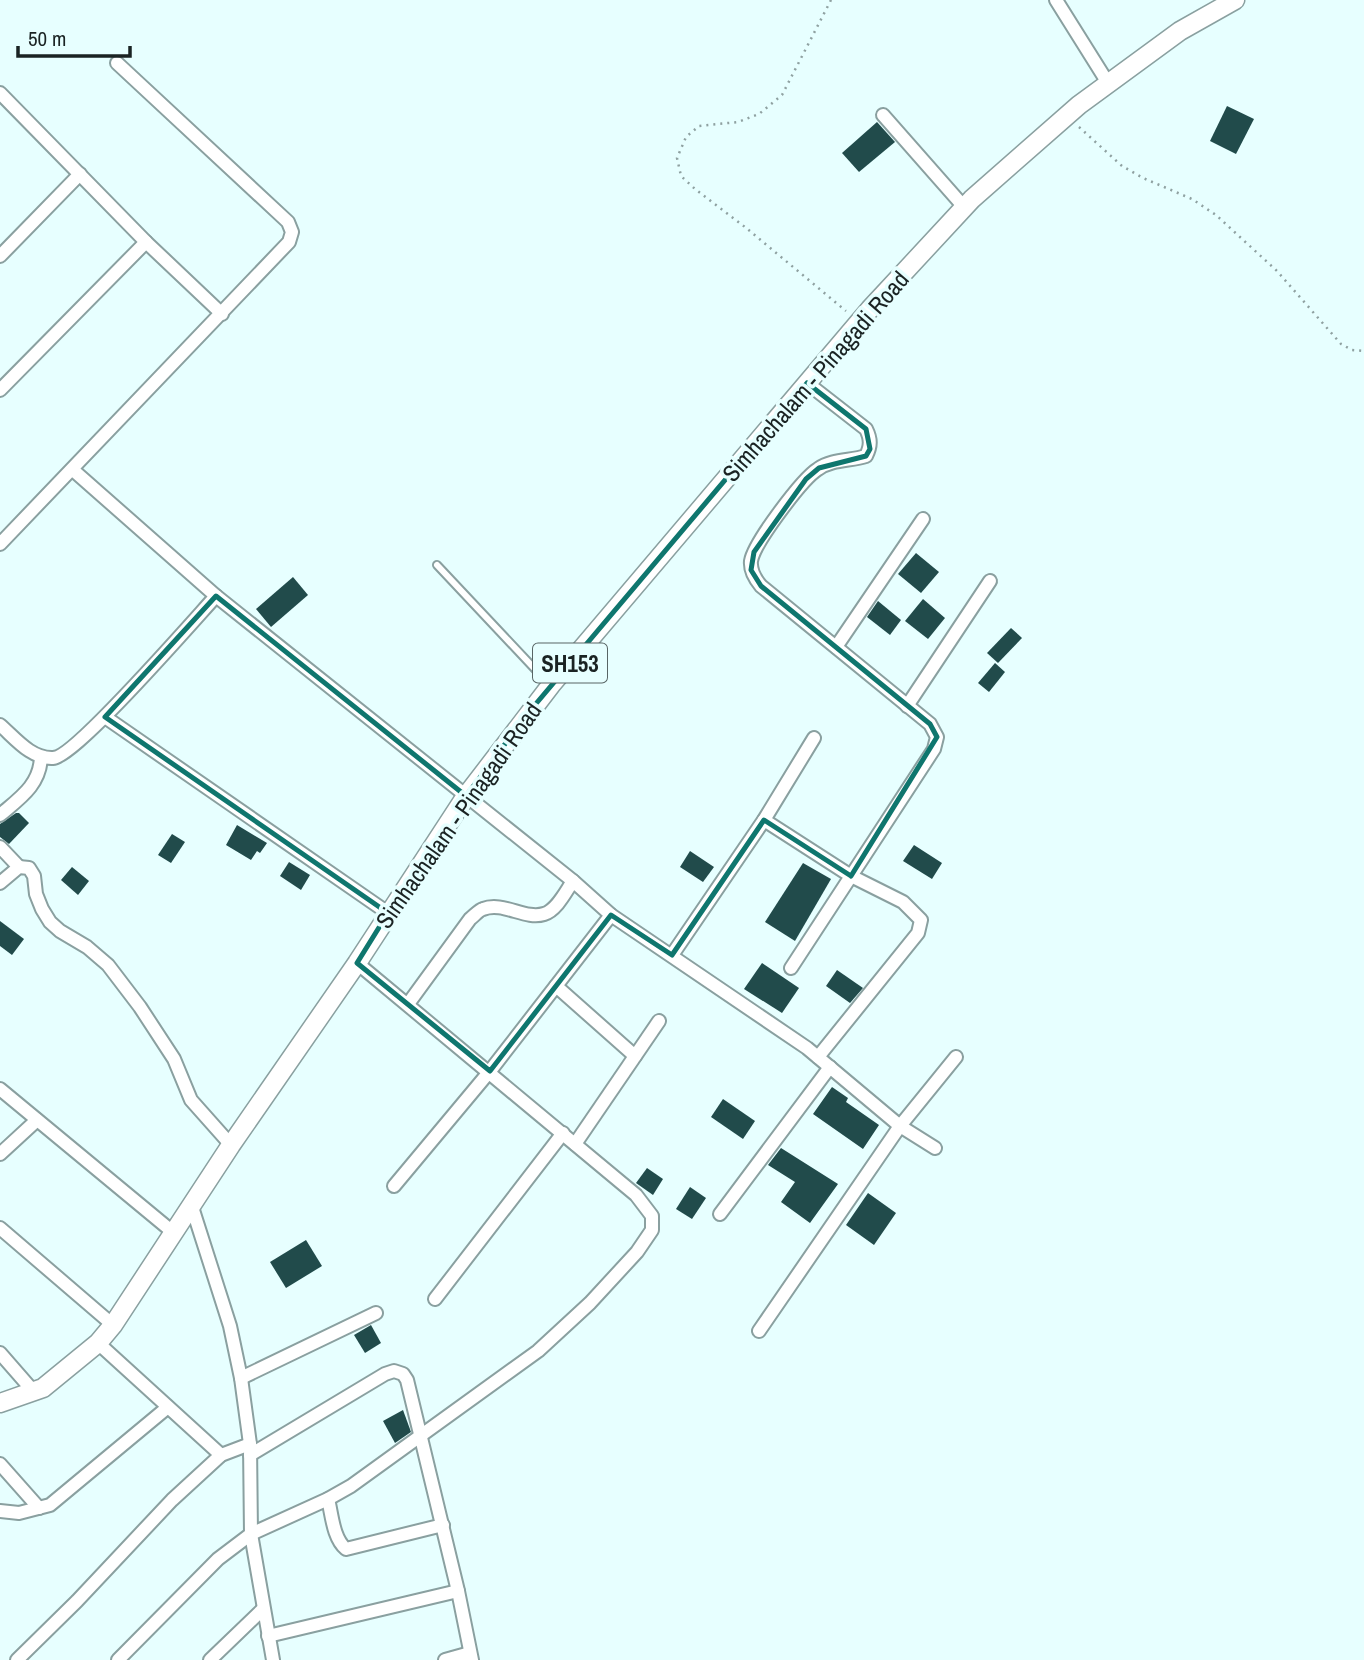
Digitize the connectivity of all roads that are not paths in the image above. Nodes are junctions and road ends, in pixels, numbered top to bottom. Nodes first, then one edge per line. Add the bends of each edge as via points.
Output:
1 (1056, 0) edge
2 (1235, 0) edge
3 (117, 62) dead end
4 (1108, 83) junction
5 (0, 93) edge
6 (883, 116) dead end
7 (80, 174) junction
8 (964, 207) junction
9 (146, 242) junction
10 (0, 256) edge
11 (222, 314) junction
12 (807, 383) junction
13 (0, 390) edge
14 (73, 470) junction
15 (923, 519) dead end
16 (0, 544) edge
17 (437, 565) dead end
18 (990, 581) dead end
19 (216, 596) junction
20 (836, 647) junction
21 (551, 685) junction
22 (907, 706) junction
23 (105, 717) junction
24 (0, 725) edge
25 (814, 738) dead end
26 (41, 757) junction
27 (466, 796) junction
28 (0, 815) edge
29 (764, 820) junction
30 (0, 847) edge
31 (19, 867) junction
32 (851, 876) junction
33 (573, 881) junction
34 (0, 883) edge
35 (387, 913) junction
36 (611, 915) junction
37 (672, 955) junction
38 (357, 962) junction
39 (792, 968) dead end
40 (556, 986) junction
41 (408, 1004) junction
42 (659, 1021) dead end
43 (635, 1056) junction
44 (818, 1057) junction
45 (956, 1057) dead end
46 (830, 1067) junction
47 (490, 1071) junction
48 (0, 1089) edge
49 (37, 1120) junction
50 (900, 1126) junction
51 (563, 1133) junction
52 (575, 1144) junction
53 (231, 1145) junction
54 (935, 1148) dead end
55 (0, 1154) edge
56 (394, 1186) dead end
57 (192, 1207) junction
58 (720, 1214) dead end
59 (0, 1228) edge
60 (174, 1233) junction
61 (435, 1299) dead end
62 (376, 1312) dead end
63 (113, 1325) junction
64 (760, 1331) dead end
65 (98, 1343) junction
66 (0, 1353) edge
67 (242, 1378) junction
68 (34, 1392) junction
69 (0, 1403) edge
70 (168, 1407) junction
71 (422, 1436) junction
72 (250, 1449) junction
73 (221, 1455) junction
74 (0, 1464) edge
75 (328, 1499) junction
76 (39, 1508) junction
77 (0, 1511) edge
78 (443, 1525) junction
79 (251, 1534) junction
80 (458, 1591) junction
81 (263, 1609) junction
82 (268, 1636) junction
83 (127, 1657) edge
84 (471, 1657) edge
85 (17, 1660) edge
86 (210, 1660) edge
87 (273, 1660) edge
88 (444, 1660) edge

1 - 4 street
2 - 4 main road, Simhachalam - Pinagadi Road / SH153 via 1180,31
3 - 11 street via 288,222 289,242
4 - 8 main road, Simhachalam - Pinagadi Road / SH153
5 - 7 street
6 - 8 street
7 - 9 street
7 - 10 street
8 - 12 main road, Simhachalam - Pinagadi Road / SH153
9 - 11 street
9 - 13 street
11 - 14 street
12 - 20 street via 866,429 870,449 866,456 831,463 806,479 754,552 751,570 761,586
12 - 21 main road, Simhachalam - Pinagadi Road / SH153
14 - 16 street
14 - 19 street
15 - 20 street
17 - 21 lane
18 - 22 street
19 - 23 street
19 - 27 street
20 - 22 street
21 - 27 main road, Simhachalam - Pinagadi Road / SH153
22 - 32 street via 930,724 937,737 934,749
23 - 26 street via 70,750 57,758
23 - 35 street
24 - 26 street
25 - 29 street
26 - 28 street via 36,782
27 - 33 street
27 - 35 main road, Simhachalam - Pinagadi Road / SH153
29 - 32 street
29 - 37 street
30 - 31 street
31 - 34 street
31 - 53 street via 32,872 36,894 50,922 87,947 116,975 174,1059 191,1100
32 - 39 street
32 - 44 street via 903,902 921,920 918,933
33 - 36 street
33 - 41 street via 544,914 483,909 470,919
35 - 38 main road, Simhachalam - Pinagadi Road / SH153
36 - 37 street
36 - 40 street
37 - 44 street
38 - 41 street
38 - 53 main road, Simhachalam - Pinagadi Road / SH153
40 - 43 street
40 - 47 street
41 - 47 street
42 - 43 street
43 - 52 street
44 - 46 street
45 - 50 street
46 - 50 street
46 - 58 street
47 - 51 street
47 - 56 street
48 - 49 street
49 - 55 street
49 - 60 street
50 - 54 street
50 - 64 street
51 - 52 street
51 - 61 street
52 - 71 street via 636,1195 652,1216 652,1230 638,1252 590,1303 538,1351
53 - 57 main road, Simhachalam - Pinagadi Road / SH153
57 - 60 main road, Simhachalam - Pinagadi Road / SH153
57 - 67 street
59 - 63 street
60 - 63 main road, Simhachalam - Pinagadi Road / SH153
62 - 67 street
63 - 65 main road, Simhachalam - Pinagadi Road / SH153
65 - 68 main road, Simhachalam - Pinagadi Road / SH153
65 - 70 street
66 - 68 street
67 - 72 street
68 - 69 main road, Simhachalam - Pinagadi Road / SH153
70 - 73 street
70 - 76 street via 71,1489
71 - 72 street via 407,1380 394,1371
71 - 75 street
71 - 78 street
72 - 73 street
72 - 79 street
73 - 85 street
74 - 76 street
75 - 78 street via 340,1544 346,1549
75 - 79 street
76 - 77 street
78 - 80 street
79 - 81 street
79 - 83 street via 218,1559
80 - 82 street
80 - 84 street
81 - 82 street
81 - 86 street
82 - 87 street
84 - 88 street

